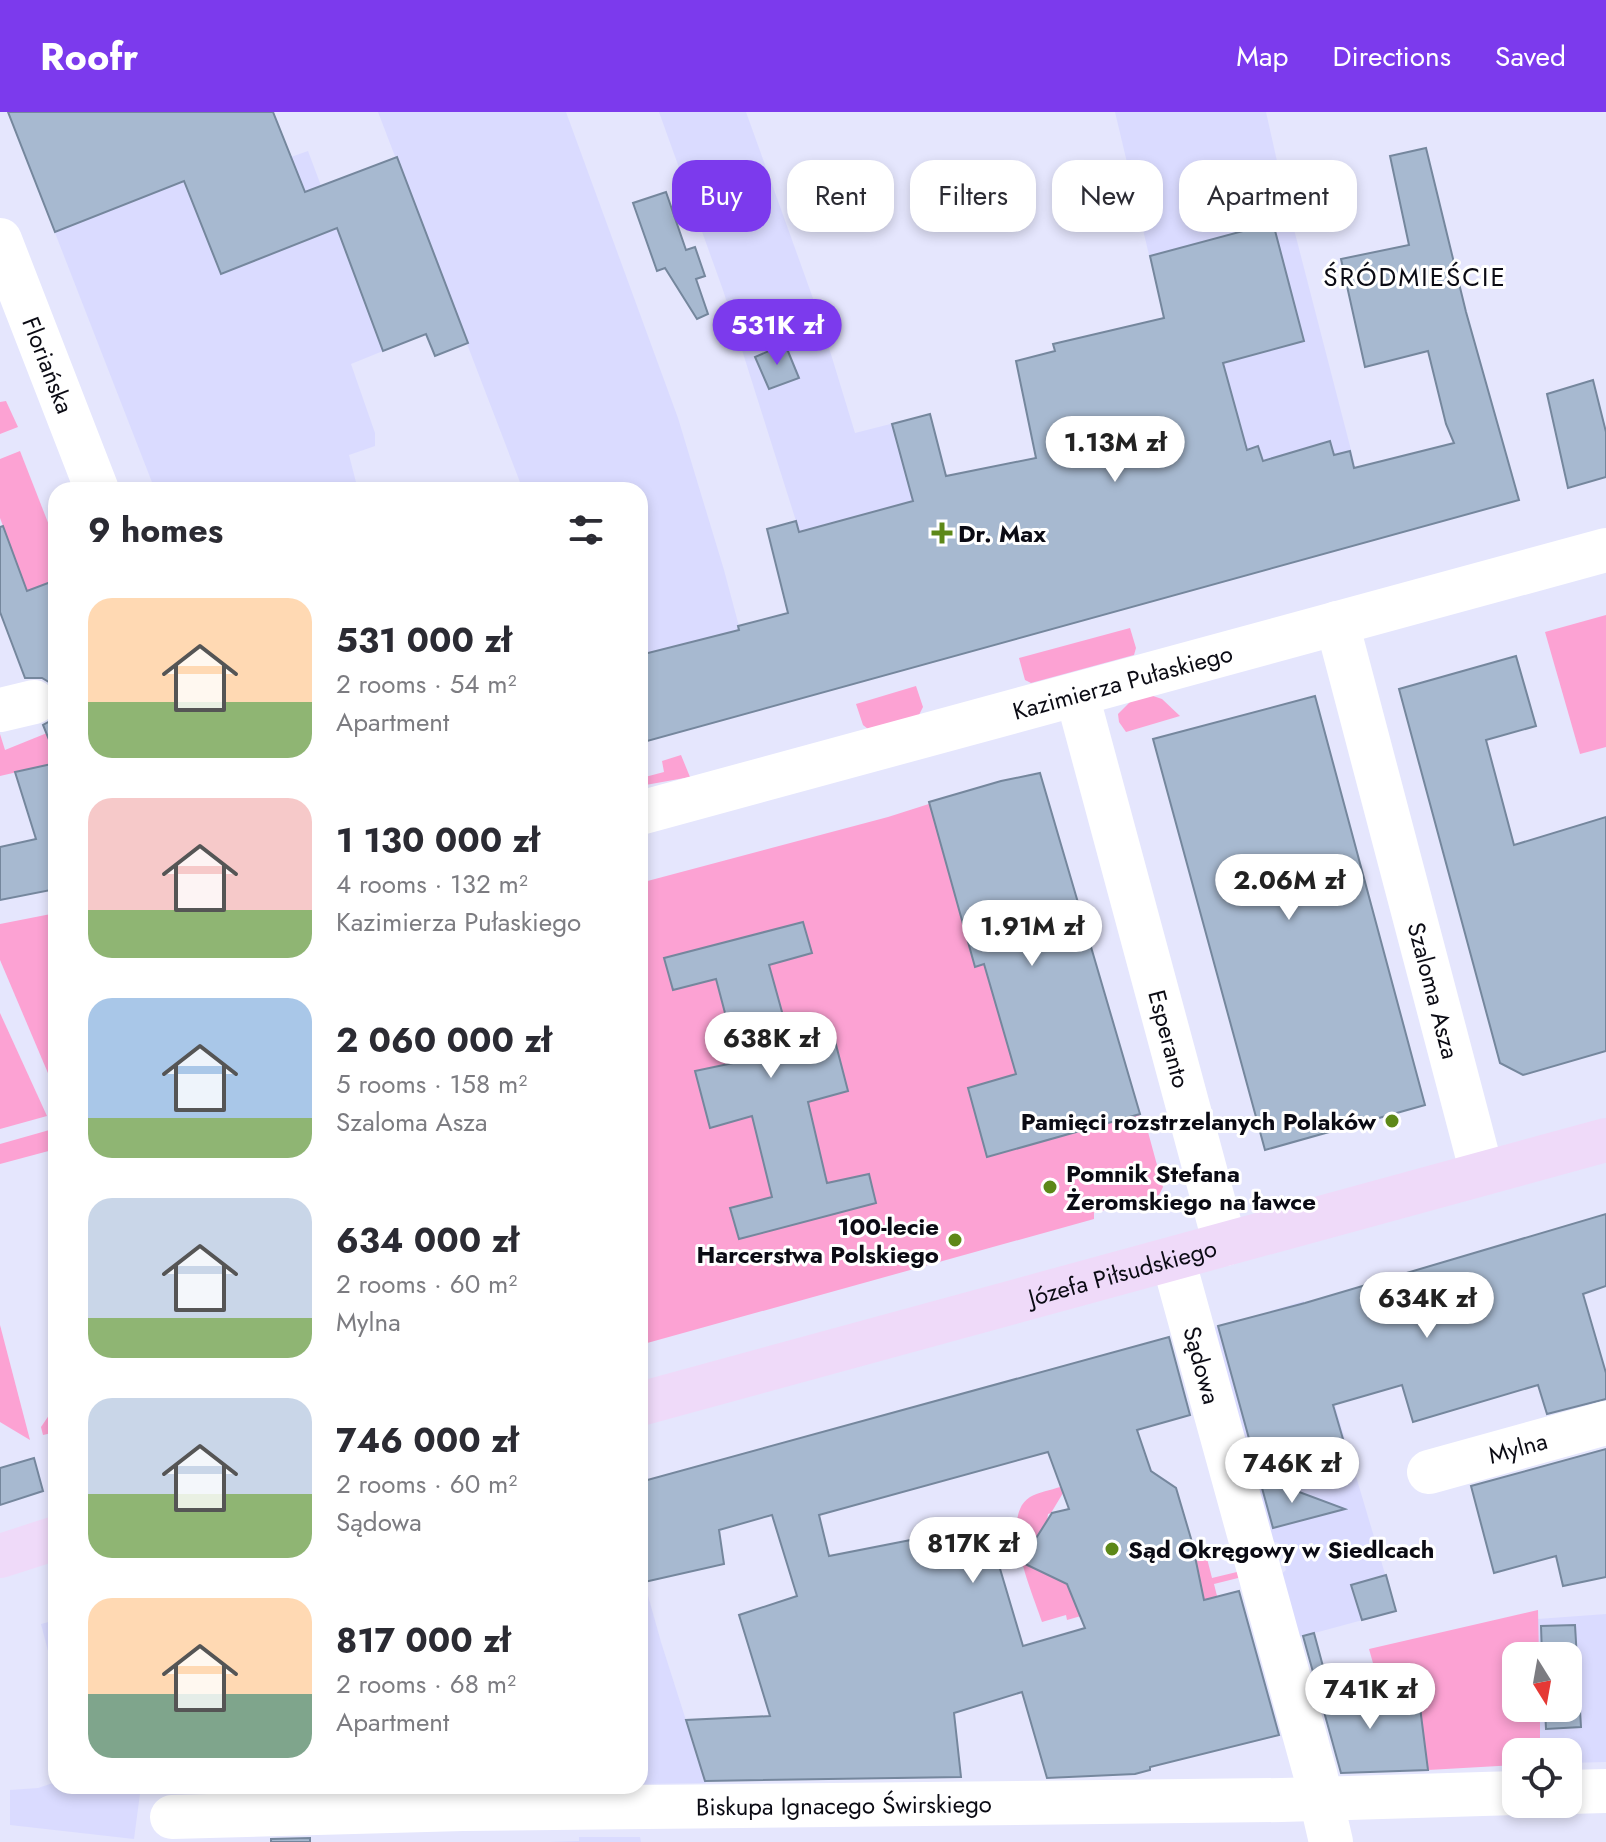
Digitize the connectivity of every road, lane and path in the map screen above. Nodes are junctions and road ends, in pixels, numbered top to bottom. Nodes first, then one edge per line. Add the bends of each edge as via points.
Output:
1 (4, 265) edge
2 (94, 482) edge
3 (1606, 550) edge
4 (1337, 623) junction
5 (1077, 695) junction
6 (648, 811) edge
7 (1606, 1140) edge
8 (1482, 1173) junction
9 (1225, 1244) junction
10 (1173, 1259) junction
11 (648, 1402) edge
12 (1606, 1423) edge
13 (1429, 1472) dead end
14 (48, 1541) edge
15 (0, 1556) edge
16 (1606, 1791) edge
17 (1582, 1792) edge
18 (1502, 1793) edge
19 (1319, 1797) junction
20 (173, 1815) edge
21 (462, 1826) edge
22 (1331, 1842) edge

1 - 2 street, Floriańska
3 - 4 street, Kazimierza Pułaskiego
4 - 5 street, Kazimierza Pułaskiego
4 - 8 street, Szaloma Asza
5 - 6 street, Kazimierza Pułaskiego
5 - 9 street, Esperanto
7 - 8 main road, Józefa Piłsudskiego
8 - 9 main road, Józefa Piłsudskiego
9 - 10 main road, Józefa Piłsudskiego
10 - 11 main road, Józefa Piłsudskiego
10 - 19 street, Sądowa
12 - 13 street, Mylna
14 - 15 main road
16 - 17 street
18 - 19 street, Biskupa Ignacego Świrskiego
19 - 21 street, Biskupa Ignacego Świrskiego
19 - 22 street, Sądowa
20 - 21 street, Biskupa Ignacego Świrskiego

